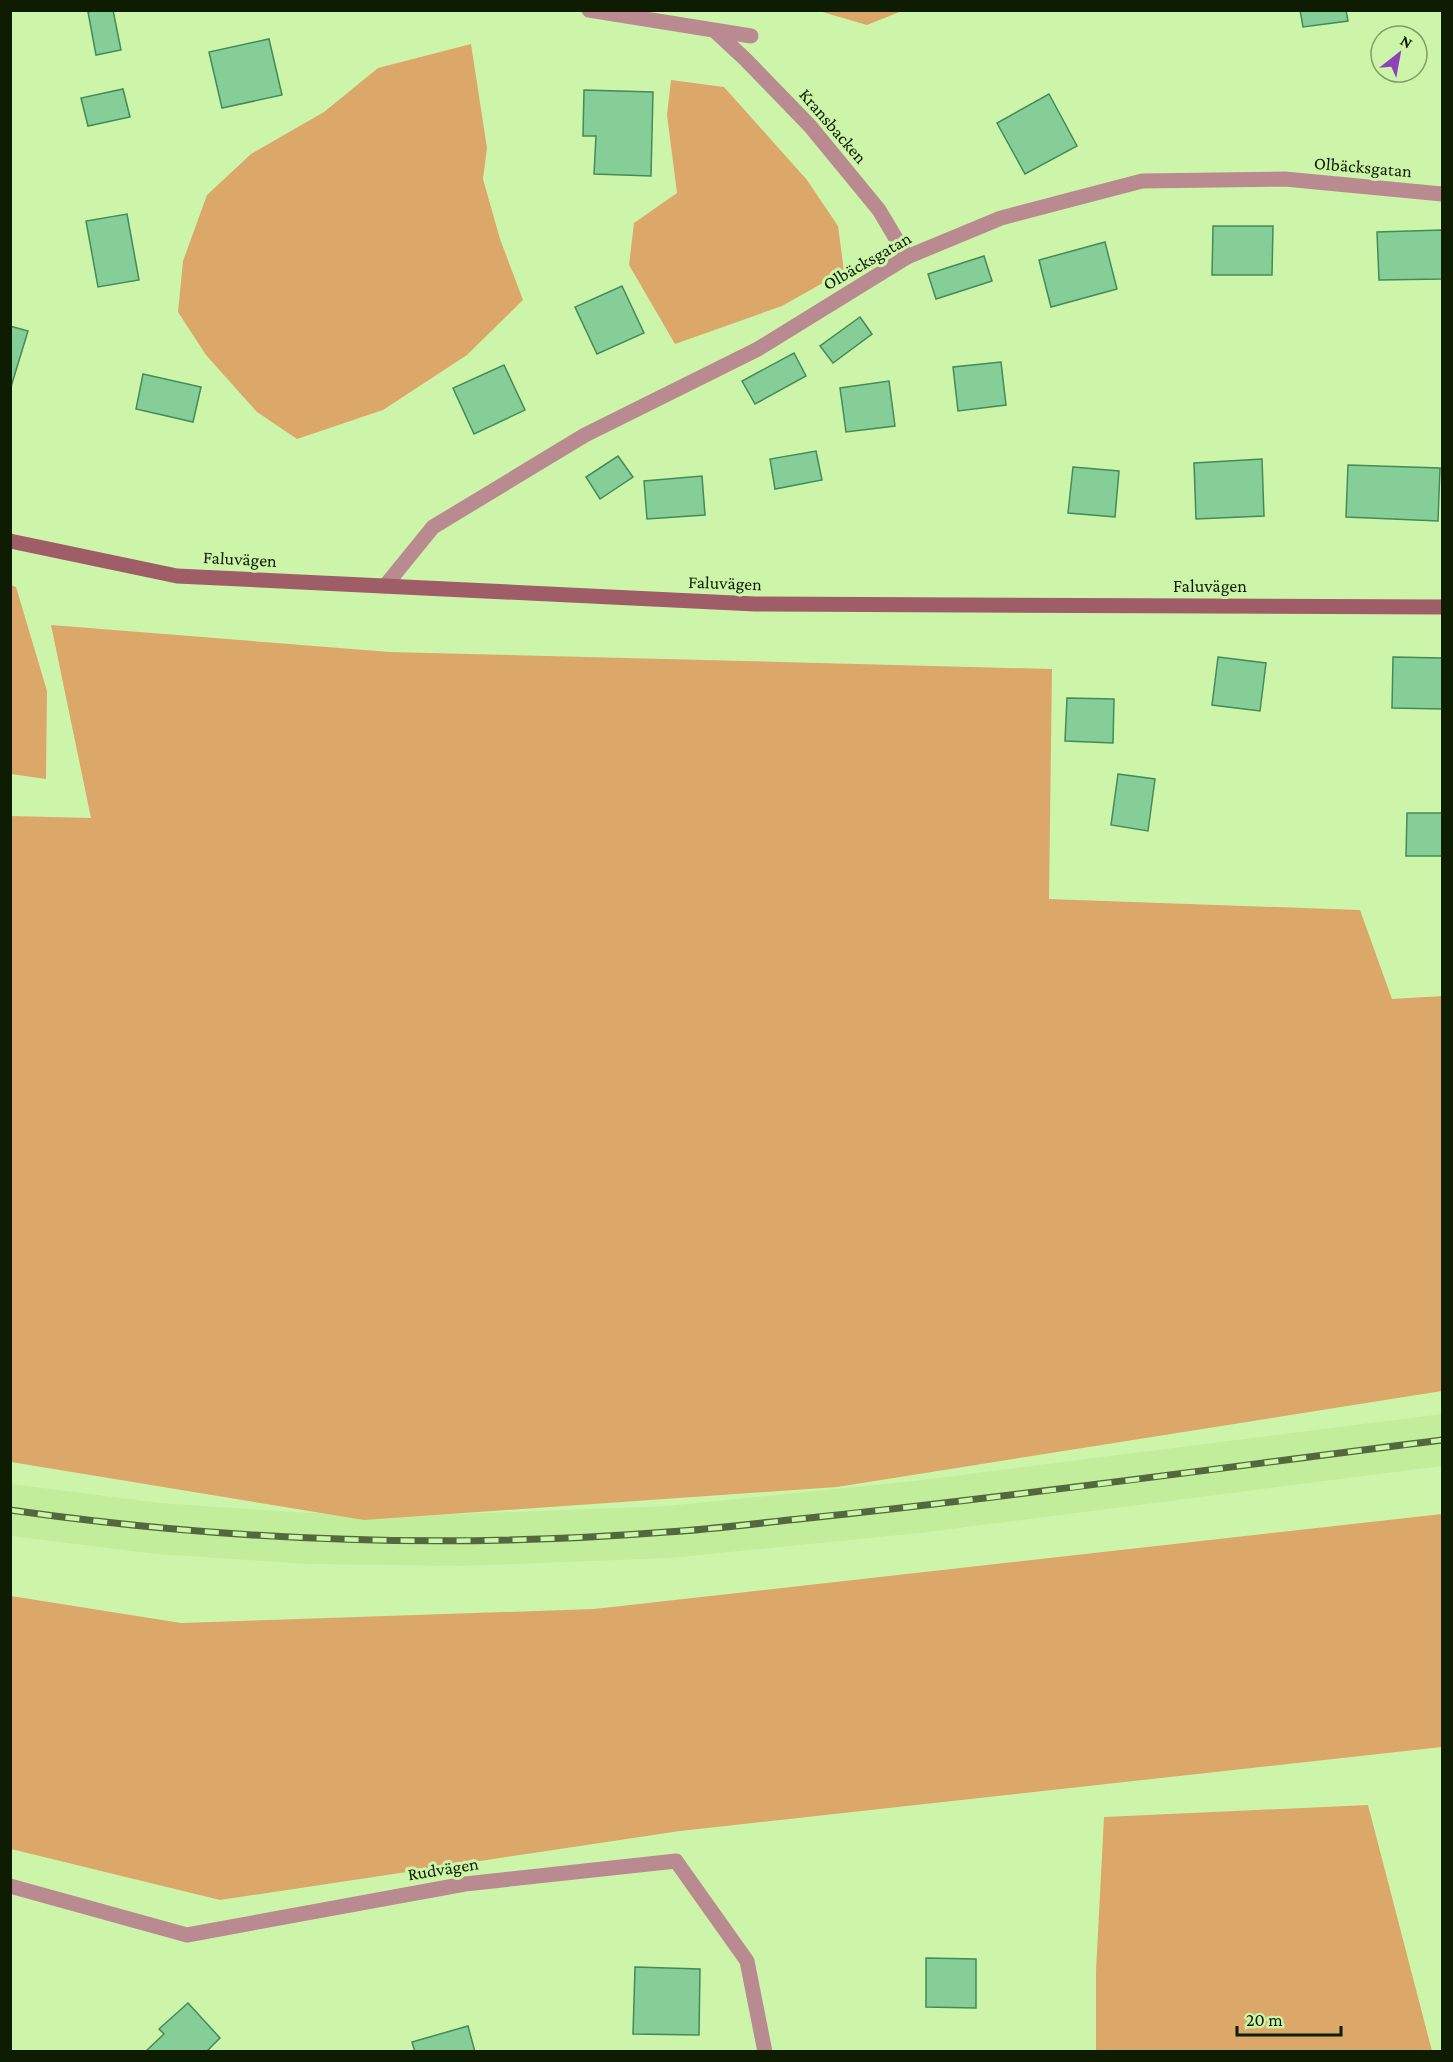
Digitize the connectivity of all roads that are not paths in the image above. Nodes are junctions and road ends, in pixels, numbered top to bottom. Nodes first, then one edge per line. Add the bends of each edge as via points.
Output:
1 (589, 10) edge
2 (716, 32) junction
3 (751, 36) dead end
4 (1443, 194) edge
5 (907, 257) junction
6 (10, 541) edge
7 (385, 586) junction
8 (1443, 607) edge
9 (10, 1886) edge
10 (765, 2052) edge

1 - 2 street
2 - 3 street
2 - 5 street, Kransbacken via 810,126 879,210
4 - 5 street, Olbäcksgatan via 1285,179 1142,181 1001,218
5 - 7 street, Olbäcksgatan via 758,349 585,435 433,527
6 - 7 street, Faluvägen via 177,576
7 - 8 street, Faluvägen via 755,604
9 - 10 street, Rudvägen via 187,1935 465,1884 676,1861 747,1961

